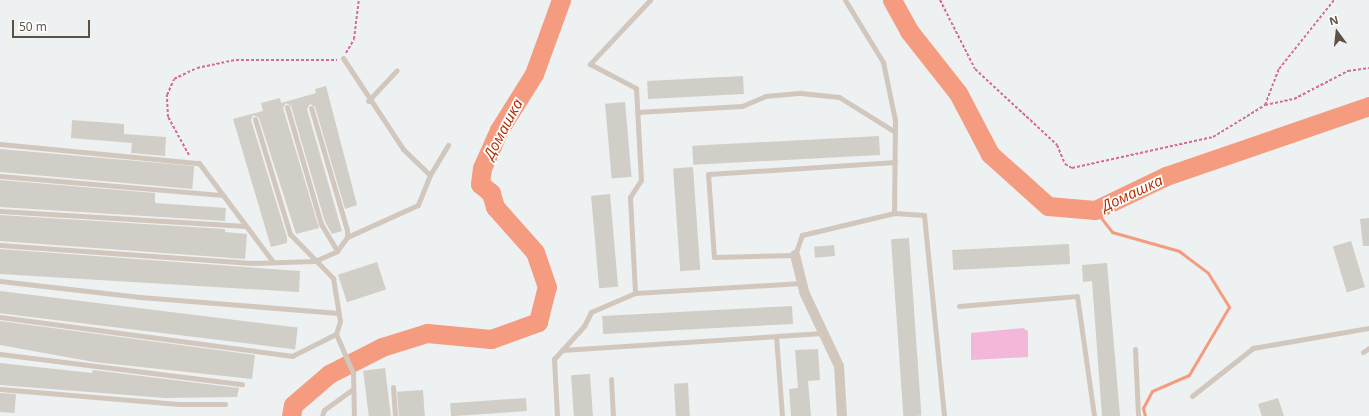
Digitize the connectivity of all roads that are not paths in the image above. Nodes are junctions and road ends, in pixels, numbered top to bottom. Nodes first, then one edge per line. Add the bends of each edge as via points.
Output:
1 (650, 0) edge
2 (846, 0) edge
3 (344, 58) road end
4 (397, 70) dead end
5 (368, 101) junction
6 (287, 108) dead end
7 (310, 108) dead end
8 (637, 112) junction
9 (255, 119) dead end
10 (895, 132) junction
11 (0, 144) edge
12 (448, 145) dead end
13 (895, 162) junction
14 (430, 175) junction
15 (0, 176) edge
16 (223, 195) junction
17 (0, 211) edge
18 (894, 213) junction
19 (246, 226) junction
20 (347, 236) junction
21 (0, 245) edge
22 (337, 251) junction
23 (794, 255) junction
24 (315, 261) junction
25 (273, 262) junction
26 (0, 281) edge
27 (802, 283) junction
28 (635, 293) junction
29 (958, 306) dead end
30 (338, 313) junction
31 (0, 317) edge
32 (1369, 328) edge
33 (823, 333) junction
34 (336, 334) junction
35 (776, 336) junction
36 (1369, 348) edge
37 (1136, 349) dead end
38 (562, 350) junction
39 (1363, 352) dead end
40 (0, 354) edge
41 (611, 379) dead end
42 (242, 384) dead end
43 (393, 386) dead end
44 (0, 389) edge
45 (352, 390) junction
46 (1192, 396) dead end
47 (225, 404) dead end
48 (322, 416) edge
49 (354, 416) edge
50 (395, 416) edge
51 (557, 416) edge
52 (613, 416) edge
53 (782, 416) edge
54 (842, 416) edge
55 (944, 416) edge
56 (1094, 416) edge
57 (1138, 416) edge

1 - 8 lane via 590,64 636,88
2 - 10 lane via 883,62
3 - 5 lane
4 - 5 lane
5 - 14 lane via 404,149
6 - 22 lane via 321,224
7 - 20 lane
8 - 10 lane via 742,106 765,96 801,93 839,97
8 - 28 lane via 641,180 630,197
9 - 24 lane via 290,234
10 - 13 lane
11 - 16 lane via 191,160 199,163
12 - 14 lane
13 - 18 lane
13 - 23 lane via 708,174 714,257
14 - 20 lane via 418,205
15 - 16 lane
16 - 19 lane
17 - 19 lane
18 - 23 lane via 802,235
18 - 55 lane via 924,215
19 - 25 lane
20 - 22 lane
21 - 25 lane
22 - 24 lane
23 - 27 street
24 - 25 lane
24 - 30 lane via 333,278
26 - 30 lane via 140,297
27 - 28 lane
27 - 33 street
28 - 38 lane via 591,312 584,326
29 - 56 lane via 1077,296
30 - 34 lane
31 - 34 lane via 292,356
32 - 46 lane via 1253,348
33 - 35 lane
33 - 54 street via 839,366
34 - 45 lane via 353,373
35 - 38 lane
35 - 53 lane
36 - 39 lane
37 - 57 lane
38 - 51 lane via 554,359
40 - 42 lane
41 - 52 lane
43 - 50 lane
44 - 47 lane via 178,404
45 - 48 lane via 324,410
45 - 49 lane

